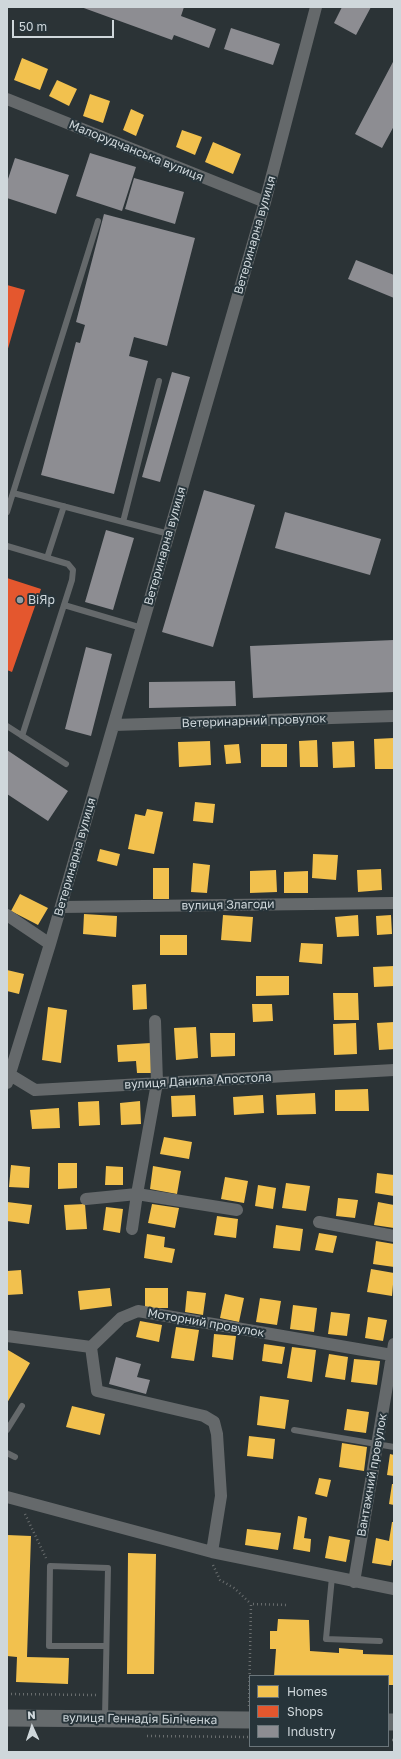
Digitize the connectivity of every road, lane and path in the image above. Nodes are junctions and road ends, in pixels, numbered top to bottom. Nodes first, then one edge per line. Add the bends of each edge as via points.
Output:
1 (316, 7) edge
2 (7, 99) edge
3 (265, 202) junction
4 (98, 221) dead end
5 (159, 381) dead end
6 (13, 493) junction
7 (64, 506) junction
8 (7, 512) edge
9 (122, 522) junction
10 (169, 534) junction
11 (7, 546) edge
12 (48, 558) junction
13 (64, 605) junction
14 (142, 628) junction
15 (394, 716) edge
16 (114, 725) junction
17 (7, 726) edge
18 (22, 736) junction
19 (66, 764) dead end
20 (394, 903) edge
21 (61, 907) junction
22 (7, 915) edge
23 (50, 944) junction
24 (155, 1021) dead end
25 (394, 1070) edge
26 (8, 1076) edge
27 (157, 1083) junction
28 (137, 1194) junction
29 (86, 1199) dead end
30 (237, 1210) dead end
31 (319, 1222) dead end
32 (132, 1229) dead end
33 (394, 1236) edge
34 (7, 1336) edge
35 (91, 1347) junction
36 (393, 1350) edge
37 (22, 1406) dead end
38 (7, 1430) edge
39 (294, 1430) dead end
40 (377, 1444) junction
41 (394, 1447) edge
42 (7, 1453) edge
43 (15, 1457) dead end
44 (7, 1497) edge
45 (24, 1513) dead end
46 (212, 1552) junction
47 (50, 1566) junction
48 (332, 1577) junction
49 (354, 1582) junction
50 (394, 1589) edge
51 (251, 1604) junction
52 (289, 1605) dead end
53 (380, 1641) dead end
54 (106, 1646) junction
55 (250, 1675) edge
56 (7, 1694) edge
57 (105, 1695) junction
58 (7, 1718) edge
59 (105, 1719) junction
60 (249, 1720) edge

1 - 3 street, Ветеринарна вулиця
2 - 3 street, Малорудчанська вулиця
3 - 10 street, Ветеринарна вулиця
4 - 6 lane
5 - 9 lane
6 - 7 lane
6 - 8 lane
7 - 9 lane
7 - 12 lane
9 - 10 lane
10 - 14 street, Ветеринарна вулиця
11 - 12 lane
12 - 13 lane via 68,564 73,570
13 - 14 lane
13 - 18 lane
14 - 16 street, Ветеринарна вулиця
15 - 16 street, Ветеринарний провулок
16 - 21 street, Ветеринарна вулиця
17 - 18 lane
18 - 19 lane
20 - 21 street, вулиця Злагоди
21 - 23 street, Ветеринарна вулиця
22 - 23 street
23 - 26 street, Ветеринарна вулиця
24 - 27 street
25 - 27 street, вулиця Данила Апостола
26 - 27 street, вулиця Данила Апостола via 35,1090
27 - 28 street
28 - 29 street
28 - 30 street
28 - 32 street
31 - 33 street
34 - 35 street
35 - 36 street, Моторний провулок via 121,1318 138,1312
35 - 46 street via 97,1391 204,1416 214,1422 221,1496
36 - 40 street, Вантажний провулок
37 - 38 lane
39 - 40 lane
40 - 41 lane
40 - 49 street, Вантажний провулок
42 - 43 lane
44 - 46 street
45 - 47 path
46 - 48 street
46 - 51 path via 213,1567 220,1580 234,1588
47 - 54 lane via 108,1568
47 - 54 lane via 49,1646
48 - 49 street
48 - 53 lane via 326,1639
49 - 50 street
51 - 52 path
51 - 55 path
54 - 57 lane
56 - 57 path
57 - 59 lane
58 - 59 main road, вулиця Геннадія Біліченка
59 - 60 main road, вулиця Геннадія Біліченка

